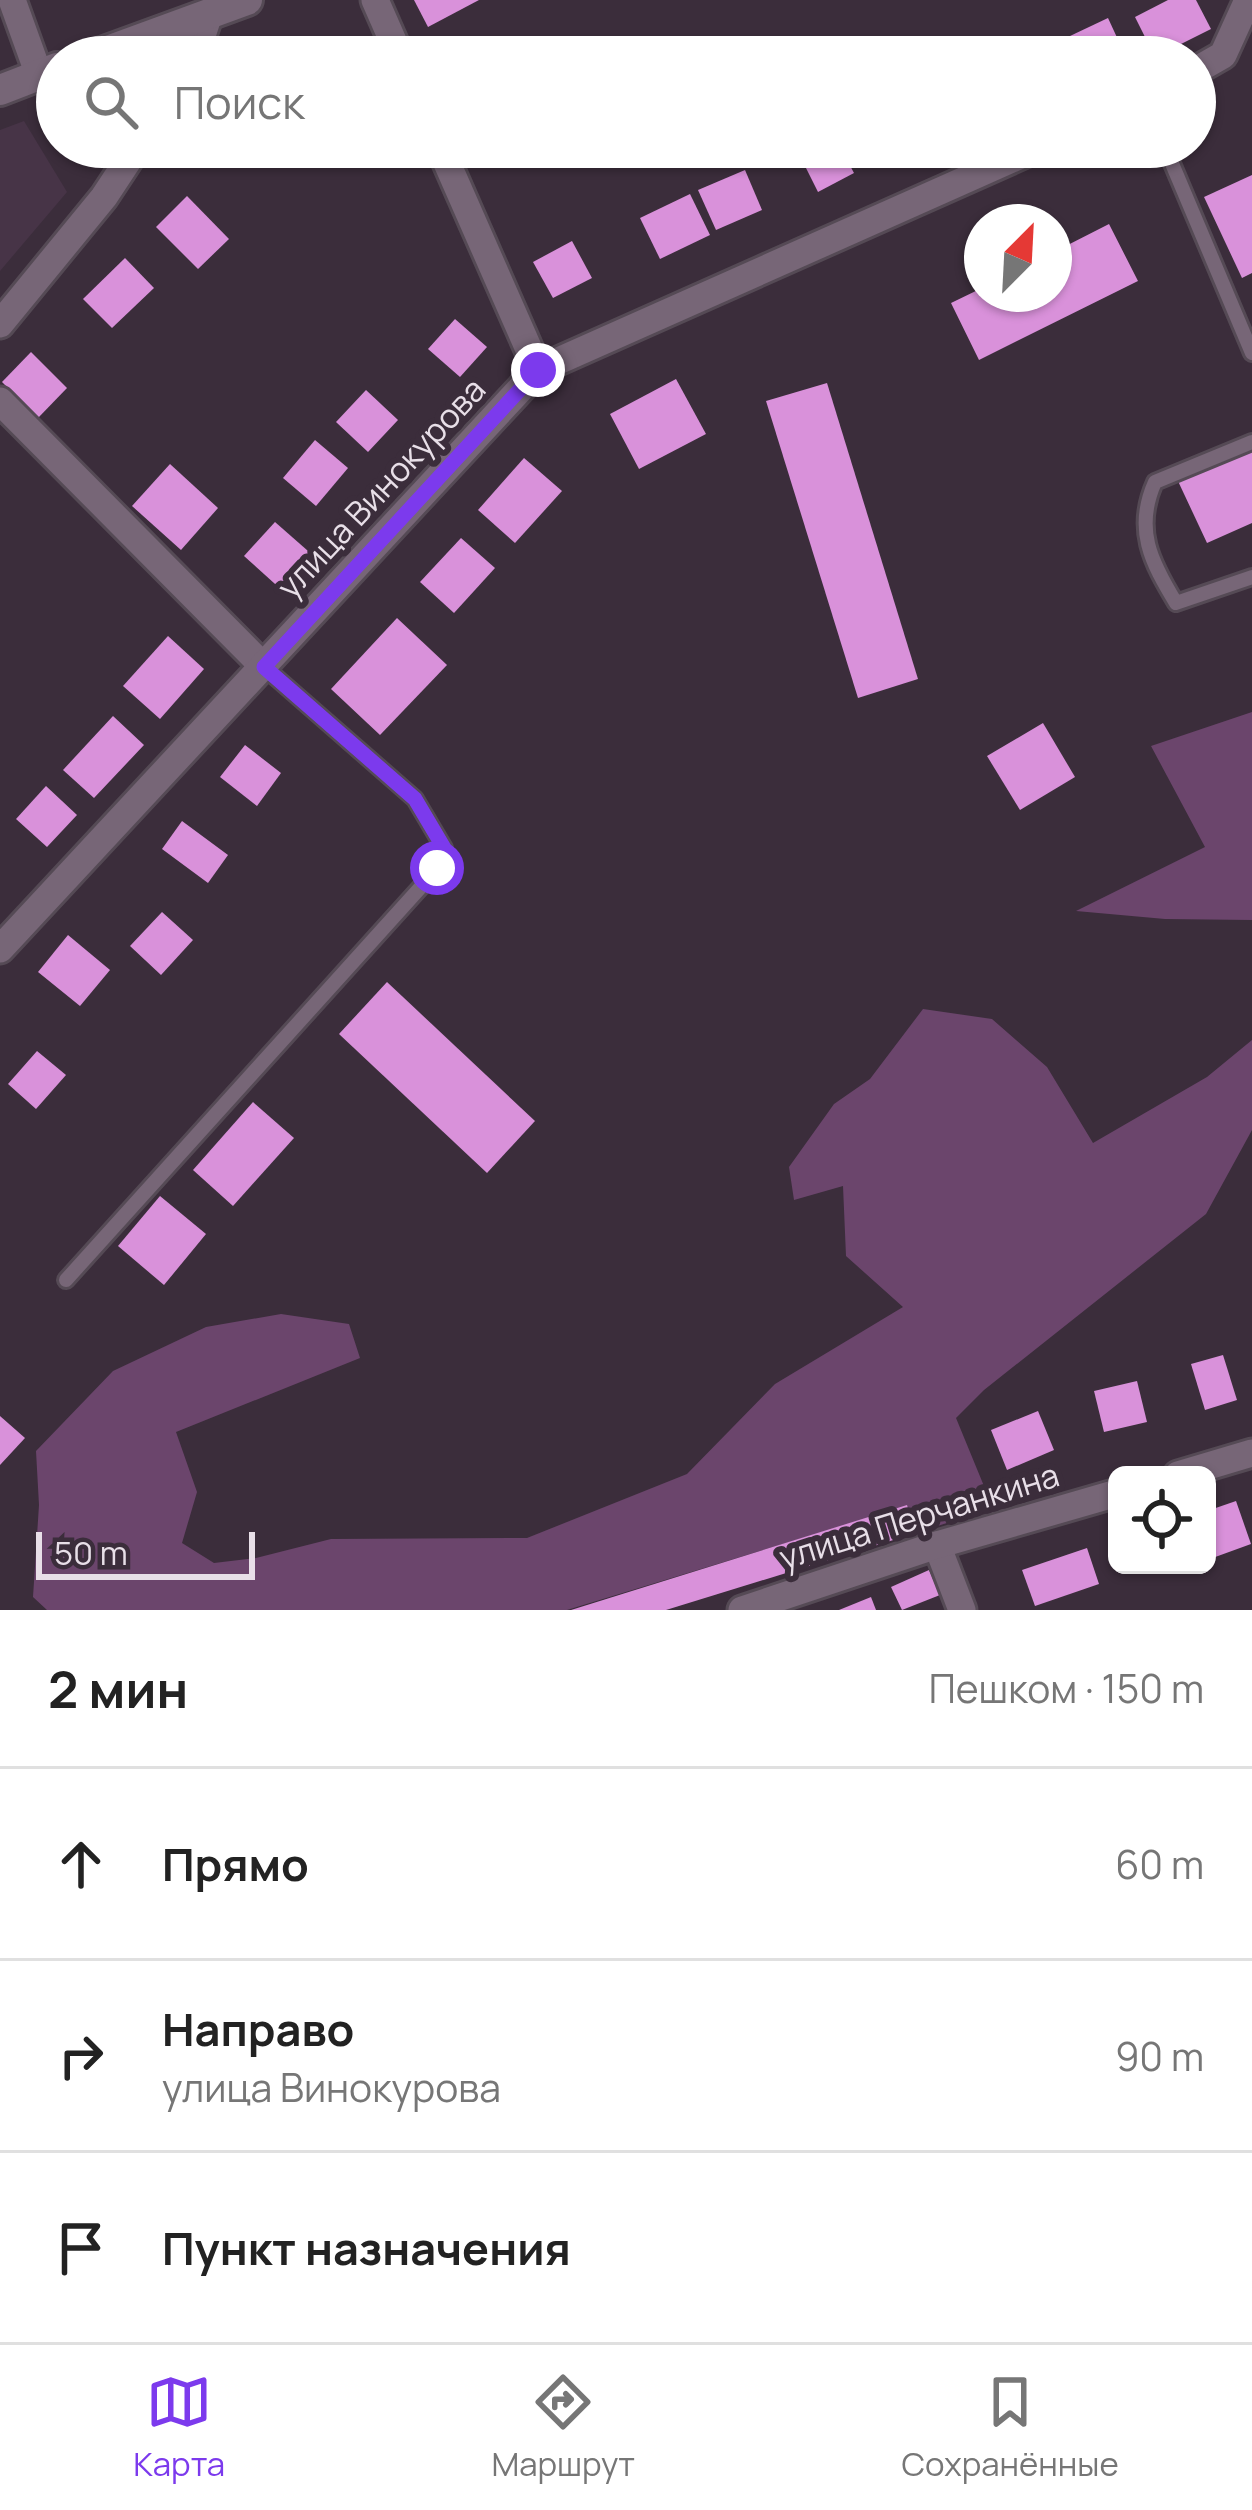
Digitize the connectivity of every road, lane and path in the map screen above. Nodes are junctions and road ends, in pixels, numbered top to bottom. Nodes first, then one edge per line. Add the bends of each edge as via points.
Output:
1 (12, 0) edge
2 (247, 0) edge
3 (375, 0) edge
4 (1248, 0) edge
5 (208, 17) junction
6 (152, 36) edge
7 (202, 36) edge
8 (391, 36) edge
9 (36, 48) edge
10 (1216, 59) edge
11 (36, 76) edge
12 (0, 89) edge
13 (123, 168) edge
14 (449, 168) edge
15 (992, 168) edge
16 (1174, 168) edge
17 (0, 324) edge
18 (1252, 353) edge
19 (538, 370) junction
20 (0, 401) edge
21 (1252, 442) edge
22 (1252, 577) edge
23 (264, 667) junction
24 (0, 949) edge
25 (66, 1280) dead end
26 (1252, 1454) edge
27 (1210, 1466) edge
28 (1108, 1496) edge
29 (937, 1545) junction
30 (742, 1610) edge
31 (962, 1610) edge

1 - 9 street
2 - 5 street
3 - 8 street
4 - 10 street
5 - 6 street
5 - 7 street
11 - 12 street
13 - 17 street
14 - 19 street
15 - 19 street, улица Винокурова
16 - 18 lane
19 - 23 street, улица Винокурова
20 - 23 street
21 - 22 lane via 1155,482 1144,507 1150,561 1176,603
23 - 24 street, улица Винокурова
23 - 25 lane via 415,799 444,848 437,868
26 - 27 street
28 - 29 street, улица Перчанкина
29 - 30 street, улица Перчанкина
29 - 31 street

